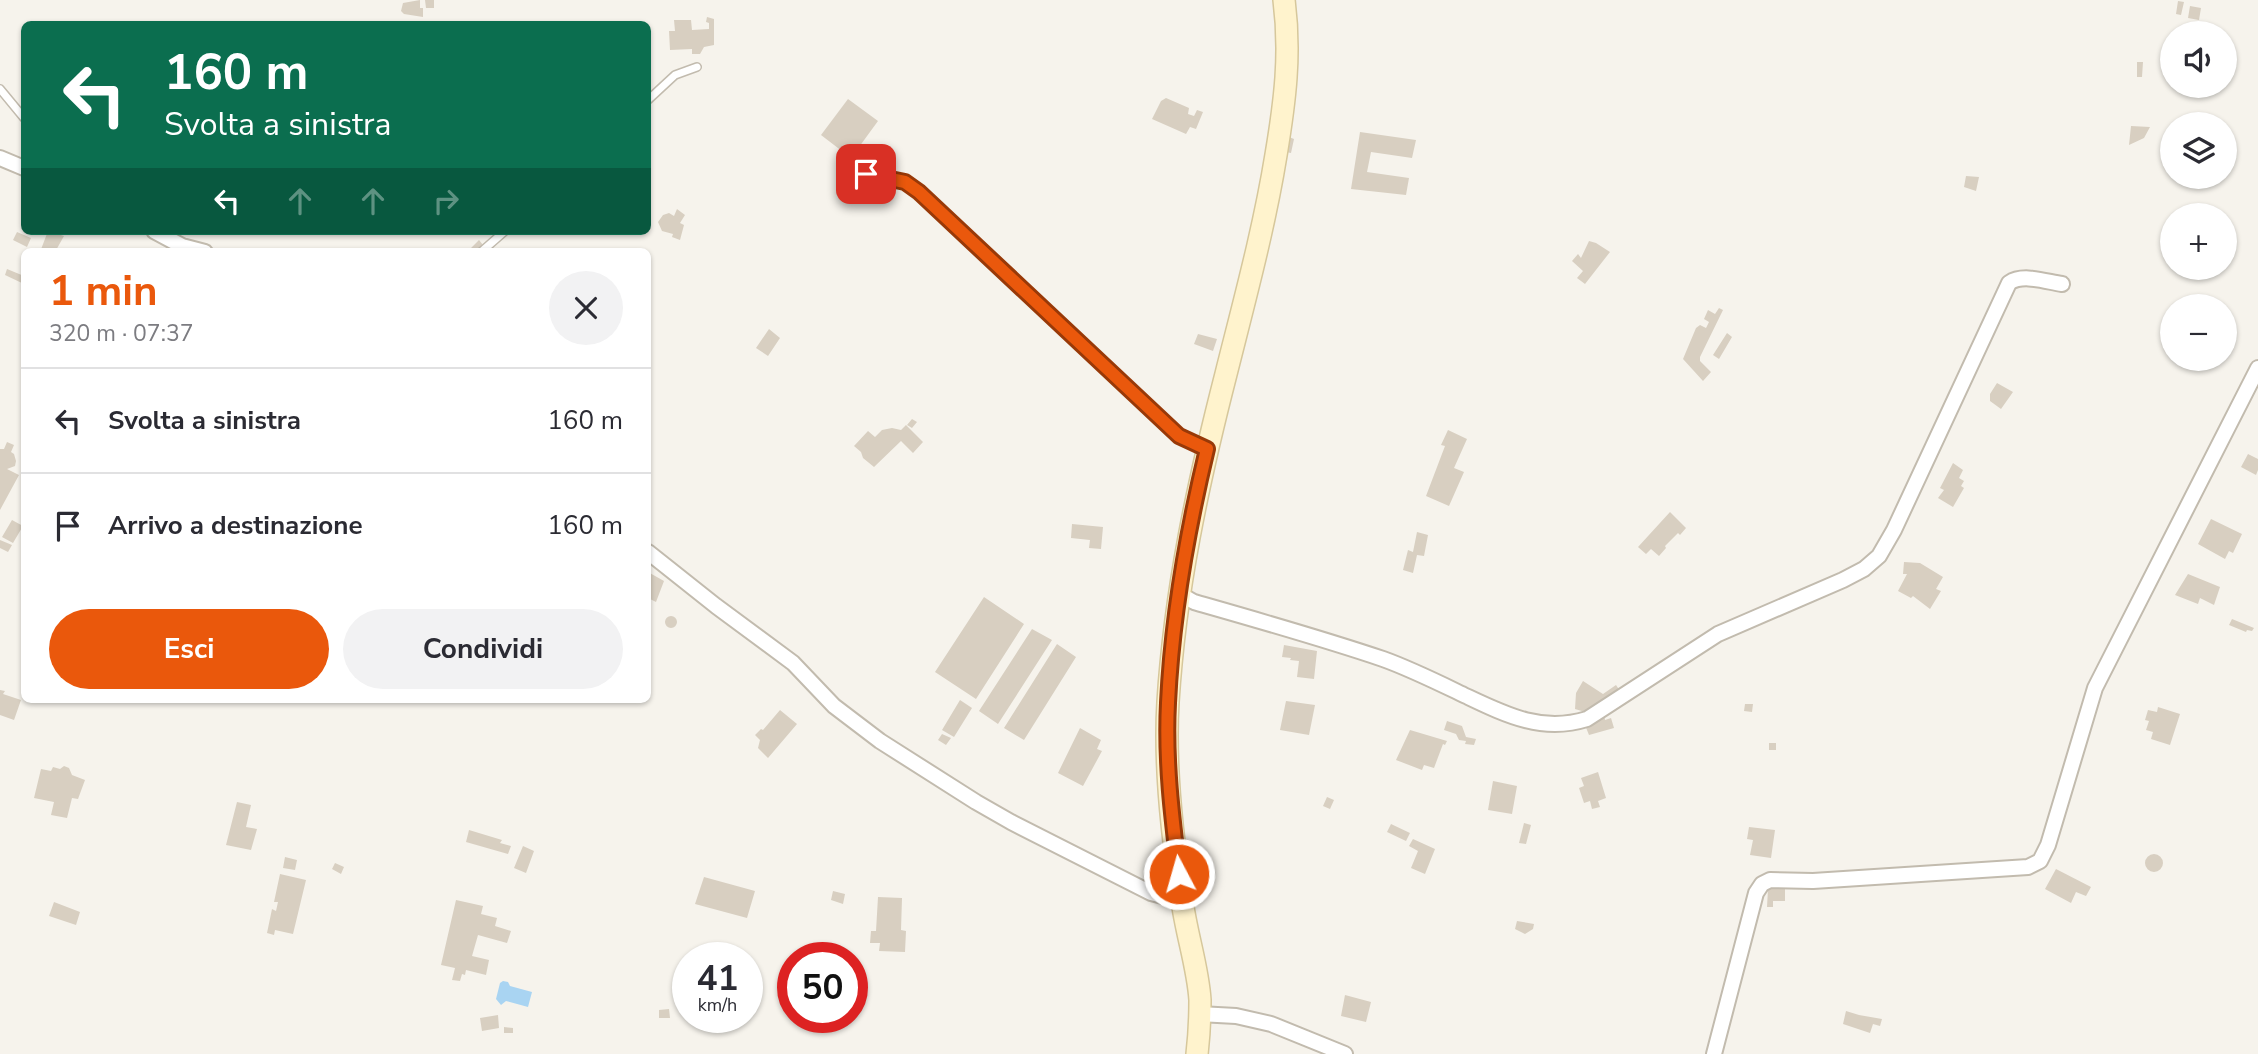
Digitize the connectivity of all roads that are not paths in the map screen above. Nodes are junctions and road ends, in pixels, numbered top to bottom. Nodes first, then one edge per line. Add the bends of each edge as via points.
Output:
1 (1284, 0) edge
2 (696, 67) dead end
3 (0, 89) edge
4 (651, 97) edge
5 (21, 114) edge
6 (0, 158) edge
7 (21, 167) edge
8 (858, 167) dead end
9 (161, 235) edge
10 (500, 235) edge
11 (190, 248) edge
12 (486, 248) edge
13 (2063, 284) dead end
14 (2258, 368) edge
15 (1207, 449) junction
16 (651, 554) edge
17 (1178, 593) junction
18 (1182, 901) junction
19 (1199, 1014) junction
20 (1197, 1054) edge
21 (1345, 1054) edge
22 (1714, 1054) edge

1 - 15 main road via 1288,72 1269,195
2 - 4 lane via 675,75
3 - 5 lane
6 - 7 street
8 - 15 lane via 866,174 905,182 919,192 1179,436
9 - 11 street
10 - 12 lane
13 - 17 street via 2024,279 2009,283 1879,556 1843,580 1718,634 1587,719 1555,725 1497,712 1385,660 1194,602
14 - 22 street via 2095,688 2040,861 2028,867 1762,884
15 - 17 main road
16 - 18 street via 793,663 834,706 880,741 1012,822 1151,893
17 - 18 main road via 1168,704 1170,793
18 - 19 main road
19 - 20 main road
19 - 21 street via 1271,1024

